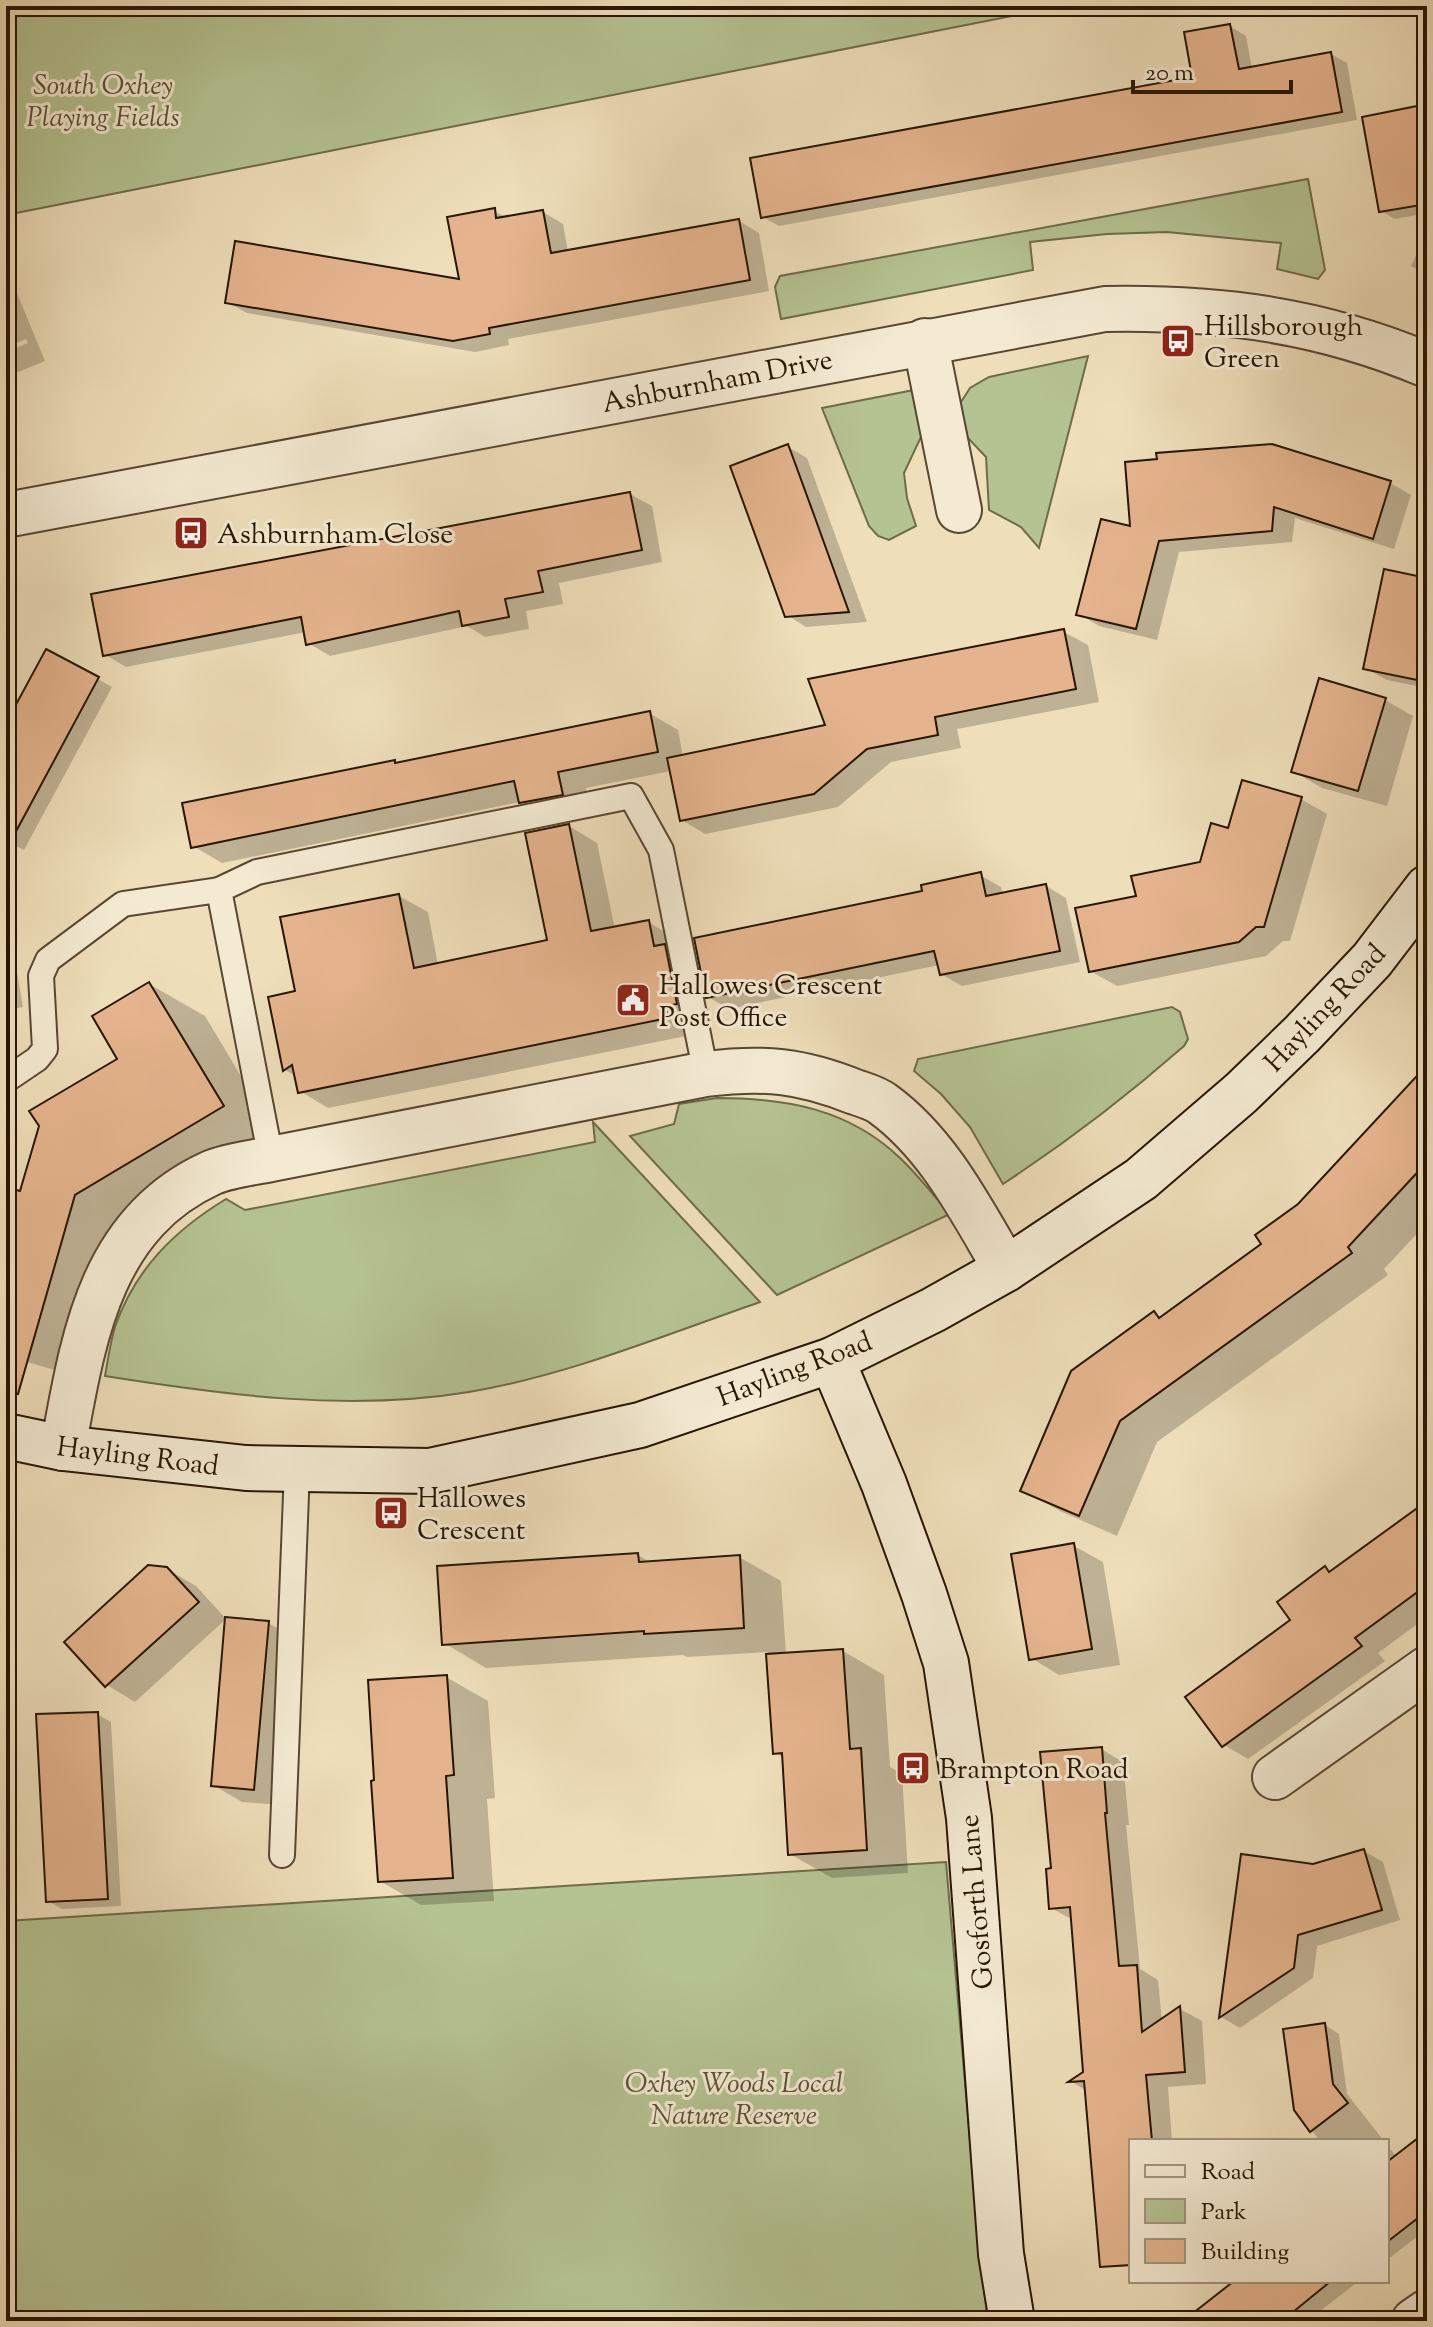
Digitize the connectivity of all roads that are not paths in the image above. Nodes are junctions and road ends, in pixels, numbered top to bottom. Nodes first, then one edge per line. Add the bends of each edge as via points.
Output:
1 (925, 341) junction
2 (1427, 365) edge
3 (959, 510) dead end
4 (6, 515) edge
5 (1427, 888) edge
6 (219, 890) junction
7 (706, 1074) junction
8 (6, 1080) edge
9 (271, 1159) junction
10 (1006, 1269) junction
11 (832, 1360) junction
12 (6, 1436) edge
13 (63, 1448) junction
14 (297, 1469) junction
15 (1427, 1669) edge
16 (1275, 1777) dead end
17 (282, 1855) dead end
18 (1427, 2312) edge
19 (1012, 2321) edge
20 (1414, 2321) edge

1 - 2 street, Ashburnham Drive via 1105,309 1174,308 1312,327
1 - 3 street
1 - 4 street, Ashburnham Drive
5 - 10 street, Hayling Road via 1372,960 1241,1093 1141,1179
6 - 7 lane via 257,872 631,796 661,850
6 - 8 lane via 123,904 48,960 41,976 45,1049
6 - 9 lane
7 - 9 street
7 - 10 street via 787,1072 880,1101 921,1138 949,1174
9 - 13 street via 213,1172 179,1190 149,1213 123,1246 99,1294
10 - 11 street, Hayling Road
11 - 14 street, Hayling Road via 640,1425 430,1471
11 - 19 street, Gosforth Lane via 884,1484 946,1663 969,1818 1001,2254
12 - 13 street, Hayling Road
13 - 14 street, Hayling Road
14 - 17 lane
15 - 16 street
18 - 20 street

